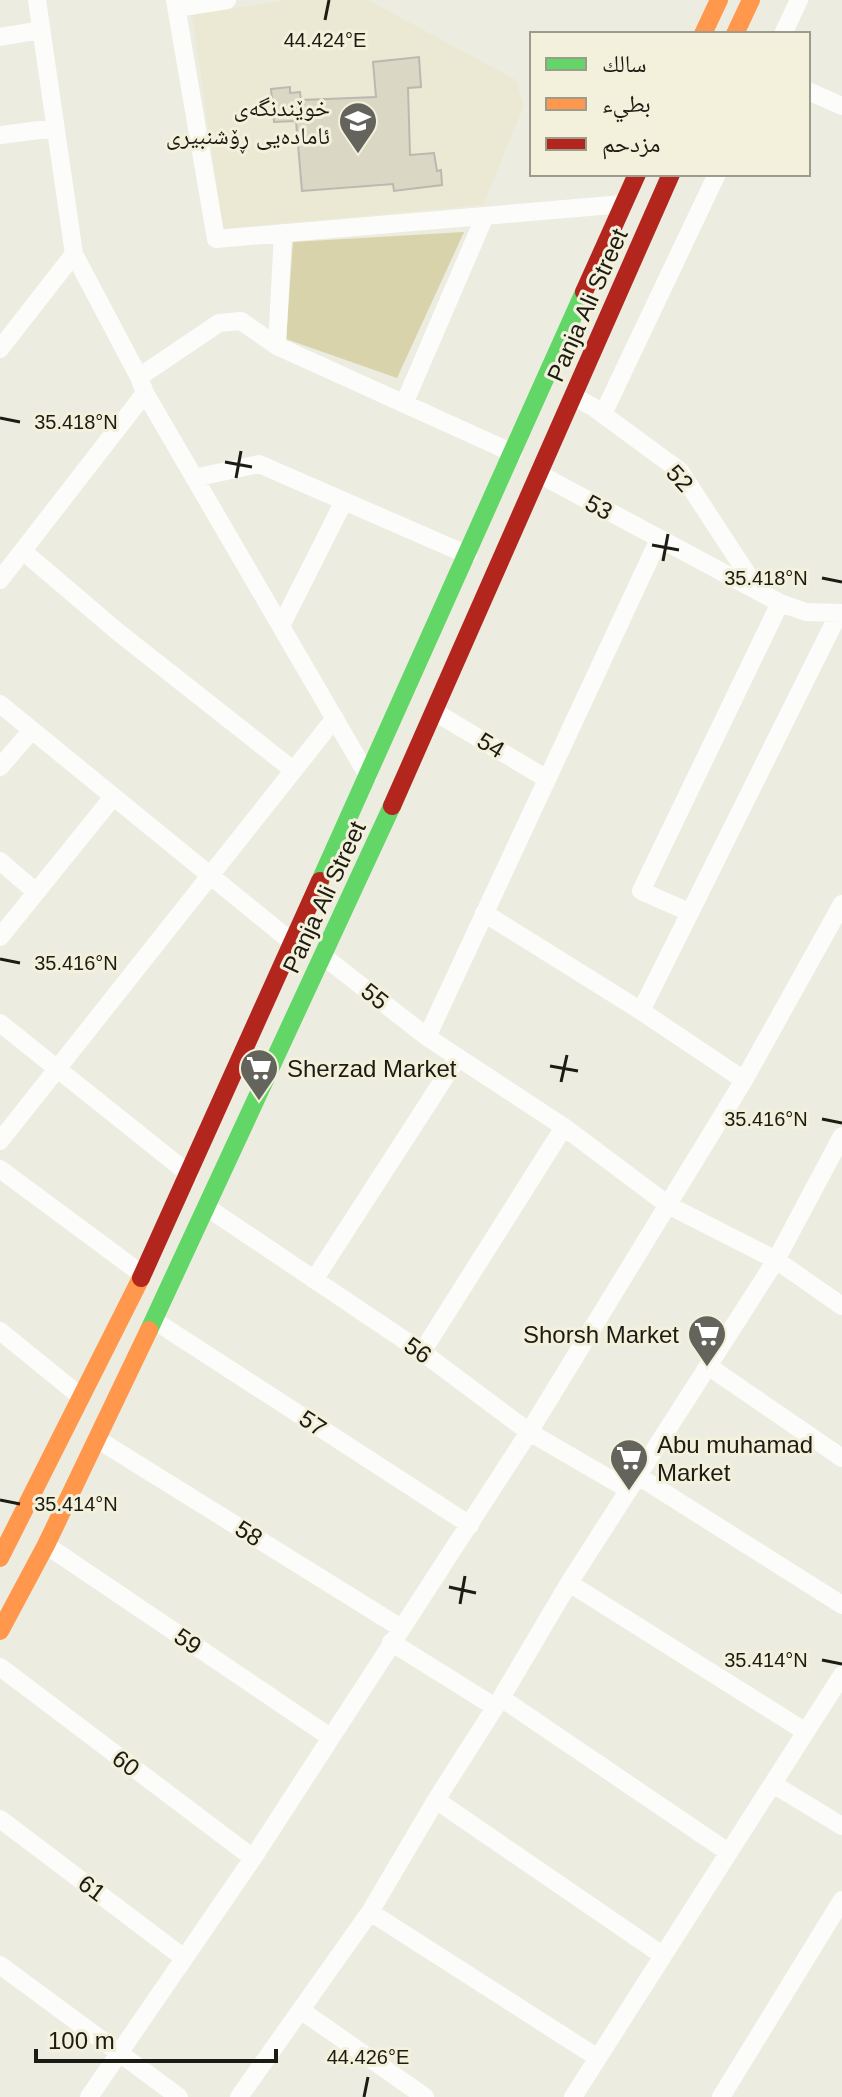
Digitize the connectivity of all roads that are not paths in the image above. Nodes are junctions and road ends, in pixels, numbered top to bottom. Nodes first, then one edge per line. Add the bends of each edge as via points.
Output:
1 (37, 0) edge
2 (227, 0) edge
3 (719, 0) edge
4 (751, 0) edge
5 (799, 0) edge
6 (176, 4) edge
7 (41, 30) junction
8 (704, 32) edge
9 (736, 32) edge
10 (784, 32) edge
11 (0, 37) edge
12 (810, 92) edge
13 (842, 106) edge
14 (55, 128) junction
15 (0, 135) edge
16 (636, 176) edge
17 (670, 176) edge
18 (716, 176) edge
19 (623, 204) junction
20 (485, 216) junction
21 (283, 233) junction
22 (74, 254) junction
23 (277, 346) junction
24 (0, 349) edge
25 (142, 385) junction
26 (573, 396) junction
27 (404, 404) junction
28 (603, 414) junction
29 (513, 453) junction
30 (539, 474) junction
31 (194, 478) junction
32 (344, 501) junction
33 (659, 539) junction
34 (24, 552) junction
35 (468, 555) junction
36 (0, 580) edge
37 (756, 589) junction
38 (780, 603) junction
39 (840, 613) edge
40 (281, 626) junction
41 (0, 704) edge
42 (435, 712) junction
43 (335, 718) junction
44 (32, 730) junction
45 (0, 767) edge
46 (293, 770) junction
47 (368, 776) junction
48 (547, 779) junction
49 (113, 797) junction
50 (0, 861) edge
51 (210, 876) junction
52 (36, 892) junction
53 (842, 904) edge
54 (689, 912) junction
55 (484, 913) junction
56 (0, 937) edge
57 (293, 943) junction
58 (323, 956) junction
59 (641, 1011) junction
60 (262, 1012) junction
61 (0, 1023) edge
62 (292, 1024) junction
63 (427, 1037) junction
64 (458, 1057) junction
65 (57, 1068) junction
66 (744, 1080) junction
67 (564, 1127) junction
68 (842, 1136) edge
69 (0, 1141) edge
70 (0, 1169) edge
71 (189, 1174) junction
72 (668, 1205) junction
73 (208, 1208) junction
74 (776, 1260) junction
75 (143, 1275) junction
76 (314, 1280) junction
77 (842, 1306) edge
78 (155, 1321) junction
79 (1, 1333) edge
80 (422, 1352) junction
81 (708, 1366) junction
82 (80, 1396) junction
83 (529, 1432) junction
84 (97, 1439) junction
85 (842, 1458) edge
86 (634, 1483) junction
87 (470, 1525) junction
88 (46, 1545) junction
89 (0, 1558) edge
90 (569, 1583) junction
91 (842, 1605) edge
92 (0, 1631) edge
93 (396, 1635) junction
94 (0, 1667) edge
95 (842, 1675) edge
96 (498, 1702) junction
97 (806, 1732) junction
98 (330, 1737) junction
99 (773, 1784) junction
100 (436, 1800) junction
101 (0, 1819) edge
102 (842, 1826) edge
103 (728, 1852) junction
104 (253, 1858) junction
105 (842, 1900) edge
106 (370, 1912) junction
107 (662, 1955) junction
108 (184, 1958) junction
109 (0, 1965) edge
110 (302, 2011) junction
111 (119, 2051) junction
112 (598, 2058) junction
113 (89, 2097) edge
114 (179, 2097) edge
115 (239, 2097) edge
116 (425, 2097) edge
117 (573, 2097) edge
118 (721, 2097) edge

1 - 7 street
2 - 6 street
3 - 8 main road
4 - 9 main road
5 - 10 street
6 - 21 street via 216,239
7 - 11 street
7 - 14 street
12 - 13 street
14 - 15 street
14 - 22 street
16 - 19 main road, Panja Ali Street
17 - 26 main road, Panja Ali Street
18 - 28 street
19 - 20 street
19 - 29 main road, Panja Ali Street
20 - 21 street
20 - 27 street
21 - 23 street
22 - 24 street
22 - 25 street
23 - 25 street via 241,321 219,323
23 - 27 street
25 - 31 street
25 - 34 street
26 - 28 street, 52
26 - 30 main road, Panja Ali Street
27 - 29 street
28 - 37 street, 52 via 680,471
29 - 35 main road, Panja Ali Street
30 - 33 street, 53
30 - 42 main road, Panja Ali Street
31 - 32 street via 259,464
31 - 40 street
32 - 35 street
32 - 40 street
33 - 37 street, 53
33 - 48 street
34 - 36 street
34 - 46 street
35 - 47 main road, Panja Ali Street
37 - 38 street, 53
38 - 39 street, 53 via 806,612
38 - 54 street via 641,891
39 - 54 street
40 - 43 street
41 - 44 street
42 - 48 street, 54
42 - 58 main road, Panja Ali Street
43 - 46 street
43 - 47 street
44 - 45 street
44 - 49 street
46 - 51 street
47 - 57 main road, Panja Ali Street
48 - 55 street
49 - 51 street
49 - 52 street
50 - 52 street
51 - 57 street
51 - 65 street
52 - 56 street
53 - 66 street
54 - 59 street
55 - 59 street
55 - 63 street
57 - 60 main road, Panja Ali Street
58 - 62 main road, Panja Ali Street
58 - 63 street, 55
59 - 66 street
60 - 62 main road
60 - 71 main road, Panja Ali Street
61 - 65 street
62 - 73 main road, Panja Ali Street
63 - 64 street, 55
64 - 67 street, 55
64 - 76 street
65 - 69 street
65 - 71 street
66 - 72 street
67 - 72 street, 55
67 - 80 street
68 - 74 street
70 - 75 street
71 - 75 main road, Panja Ali Street
72 - 74 street, 55
72 - 83 street
73 - 76 street, 56
73 - 78 main road, Panja Ali Street
74 - 77 street, 55
74 - 81 street
75 - 82 main road, Panja Ali Street
76 - 80 street, 56
78 - 84 main road, Panja Ali Street
78 - 87 street, 57
79 - 82 street
80 - 83 street, 56
81 - 85 street
81 - 86 street
82 - 89 main road, Panja Ali Street
83 - 86 street, 56
83 - 87 street
84 - 88 main road, Panja Ali Street
84 - 93 street, 58
86 - 90 street
86 - 91 street, 56
87 - 93 street
88 - 92 main road, Panja Ali Street
88 - 98 street, 59
90 - 96 street
90 - 97 street
93 - 96 street, 58
93 - 98 street
94 - 104 street, 60
95 - 97 street
96 - 100 street
96 - 103 street, 58
97 - 99 street
98 - 104 street
99 - 102 street
99 - 103 street
100 - 106 street
100 - 107 street
101 - 108 street, 61
103 - 107 street
104 - 108 street
105 - 118 street
106 - 110 street
106 - 112 street
107 - 112 street
108 - 111 street
109 - 111 street
110 - 115 street
110 - 116 street
111 - 113 street
111 - 114 street
112 - 117 street

